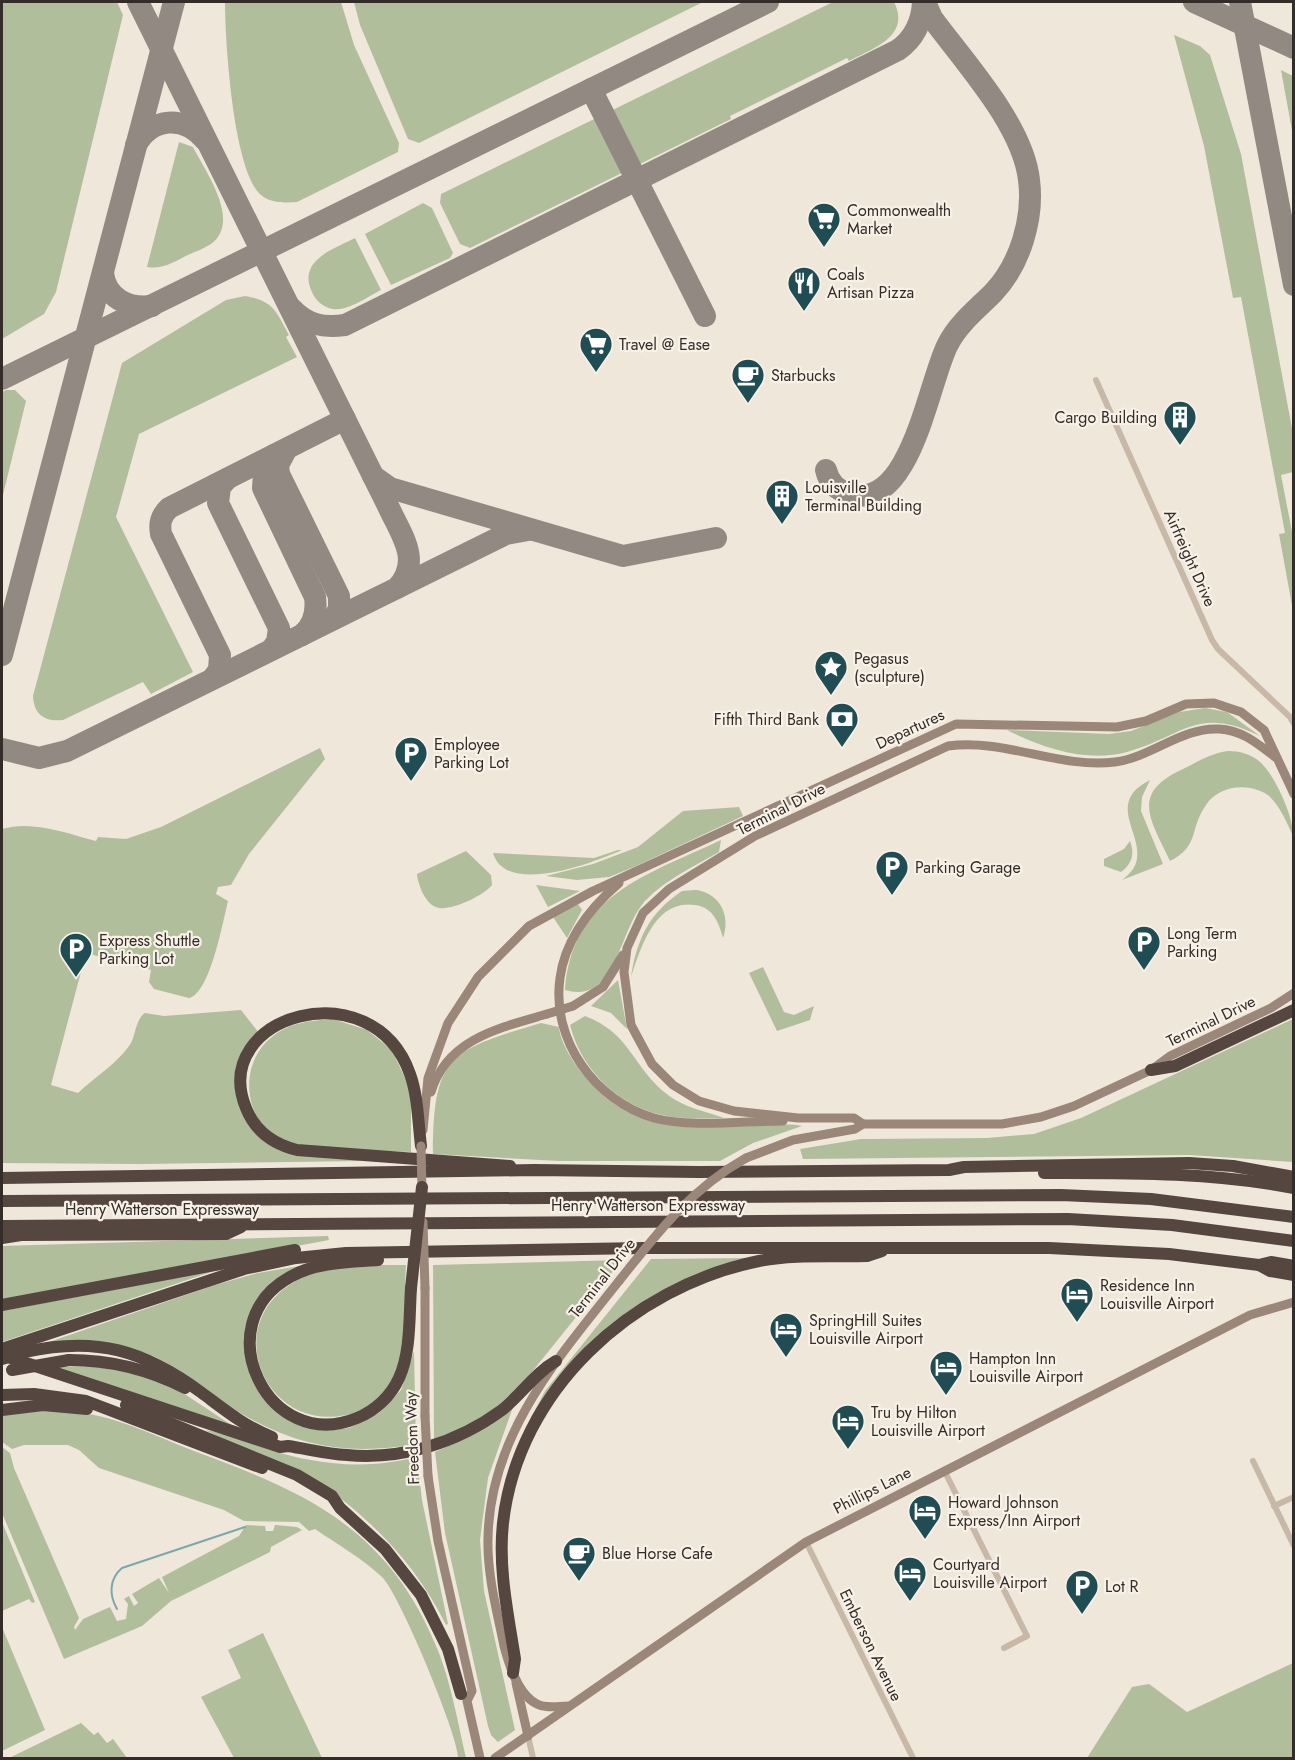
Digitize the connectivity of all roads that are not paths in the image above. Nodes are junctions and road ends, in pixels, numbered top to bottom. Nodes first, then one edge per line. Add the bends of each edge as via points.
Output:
1 (1096, 380) dead end
2 (1293, 724) edge
3 (1277, 759) junction
4 (1293, 794) edge
5 (623, 879) junction
6 (629, 941) junction
7 (1293, 993) edge
8 (1293, 1010) edge
9 (1151, 1070) junction
10 (425, 1109) junction
11 (798, 1118) junction
12 (863, 1124) junction
13 (421, 1146) junction
14 (1233, 1166) junction
15 (1293, 1169) edge
16 (534, 1170) junction
17 (949, 1170) junction
18 (2, 1171) edge
19 (205, 1174) junction
20 (1293, 1177) edge
21 (2, 1178) edge
22 (422, 1187) junction
23 (1293, 1188) edge
24 (2, 1201) edge
25 (1293, 1217) edge
26 (246, 1225) junction
27 (2, 1226) edge
28 (2, 1238) edge
29 (1293, 1241) edge
30 (886, 1250) junction
31 (385, 1252) junction
32 (417, 1252) junction
33 (1260, 1264) junction
34 (1293, 1266) edge
35 (1293, 1275) edge
36 (1293, 1302) edge
37 (2, 1305) edge
38 (3, 1352) edge
39 (556, 1361) junction
40 (7, 1371) edge
41 (70, 1380) junction
42 (2, 1395) edge
43 (212, 1403) junction
44 (2, 1410) edge
45 (126, 1417) junction
46 (288, 1446) junction
47 (1253, 1461) dead end
48 (943, 1470) junction
49 (1293, 1497) edge
50 (1274, 1506) junction
51 (340, 1508) junction
52 (806, 1542) junction
53 (1293, 1546) edge
54 (1004, 1648) dead end
55 (513, 1673) junction
56 (464, 1698) junction
57 (570, 1705) junction
58 (528, 1736) junction
59 (480, 1758) edge
60 (499, 1758) edge
61 (533, 1758) edge
62 (913, 1758) edge

1 - 2 street, Airfreight Drive via 1212,640
3 - 4 main road, Terminal Drive
3 - 5 main road, Departures via 1267,734 1254,721 1228,706 1214,703 1186,704 1117,728 956,724
3 - 6 main road, Terminal Drive via 1249,738 1218,729 1196,731 1142,755 1107,763 993,746 948,746 755,836 659,896 643,913
5 - 10 main road, Departures via 546,914 492,960 463,996 448,1023 428,1078
5 - 11 main road via 584,920 568,949 560,976 559,1006 566,1037 581,1066 610,1096 653,1118 687,1123
6 - 10 main road, bridge via 603,987 573,1006 483,1035 457,1049 434,1082
6 - 11 main road, Terminal Drive via 624,972 628,1011 637,1040 662,1076 686,1094 713,1106
7 - 9 main road, Terminal Drive via 1271,1008 1170,1056
8 - 9 highway via 1176,1066
9 - 12 main road, Terminal Drive via 1041,1117 1002,1124
10 - 13 main road, Freedom Way
11 - 12 main road, Terminal Drive via 854,1118
12 - 39 main road, Terminal Drive, bridge via 855,1129 793,1140 746,1158 719,1174 681,1206
13 - 16 highway via 410,1072 394,1045 365,1022 337,1013 303,1015 273,1028 249,1054 242,1076 244,1103 258,1129 281,1145 297,1150 489,1163
13 - 22 main road, Freedom Way, bridge
14 - 15 highway
14 - 17 highway via 1149,1163
14 - 20 highway
16 - 17 highway
16 - 19 highway
17 - 23 highway via 964,1174 1164,1173 1246,1179
18 - 19 highway via 192,1170
19 - 21 highway
22 - 32 highway, bridge via 411,1288 403,1368 393,1388 370,1412 342,1423 309,1421 281,1408 258,1382 249,1351 250,1332 261,1305 281,1282 302,1271 330,1264 399,1258
22 - 56 main road, Freedom Way, bridge via 428,1476 438,1541 472,1691
24 - 25 highway, Henry Watterson Expressway via 1061,1195 1151,1199
26 - 27 highway, Henry Watterson Expressway
26 - 28 highway via 225,1234
26 - 29 highway, Henry Watterson Expressway via 1068,1219 1172,1225
30 - 32 highway via 644,1248
30 - 33 highway via 1112,1250
30 - 55 highway via 867,1256 761,1261 704,1276 637,1311 581,1361 553,1394 530,1434 514,1472 506,1506 502,1564 515,1659
31 - 32 highway
31 - 37 highway via 316,1248 291,1251
31 - 38 highway via 318,1256 244,1269
33 - 34 highway
33 - 35 highway via 1270,1271
36 - 48 main road, Phillips Lane via 1250,1315
38 - 41 highway
38 - 43 highway, bridge via 87,1345 129,1352 161,1365
39 - 46 highway via 502,1410 430,1447 364,1456
39 - 55 main road, Terminal Drive via 510,1438 490,1511 492,1585
40 - 43 highway, bridge via 69,1360 105,1361 154,1373
41 - 46 highway via 280,1448
41 - 51 highway via 297,1475 332,1496
42 - 45 highway via 72,1398
43 - 46 highway via 234,1419
44 - 45 highway via 61,1405
45 - 51 highway via 265,1470
47 - 50 street
48 - 52 main road, Phillips Lane
48 - 54 street via 1027,1636
49 - 50 street
50 - 53 street
51 - 56 highway via 385,1549 417,1589 448,1649
52 - 57 main road, Phillips Lane
52 - 62 street, Emberson Avenue
55 - 57 main road via 526,1697 537,1705
55 - 58 main road
56 - 59 main road, Freedom Way
57 - 58 main road, Phillips Lane
58 - 60 main road, Phillips Lane
58 - 61 street

